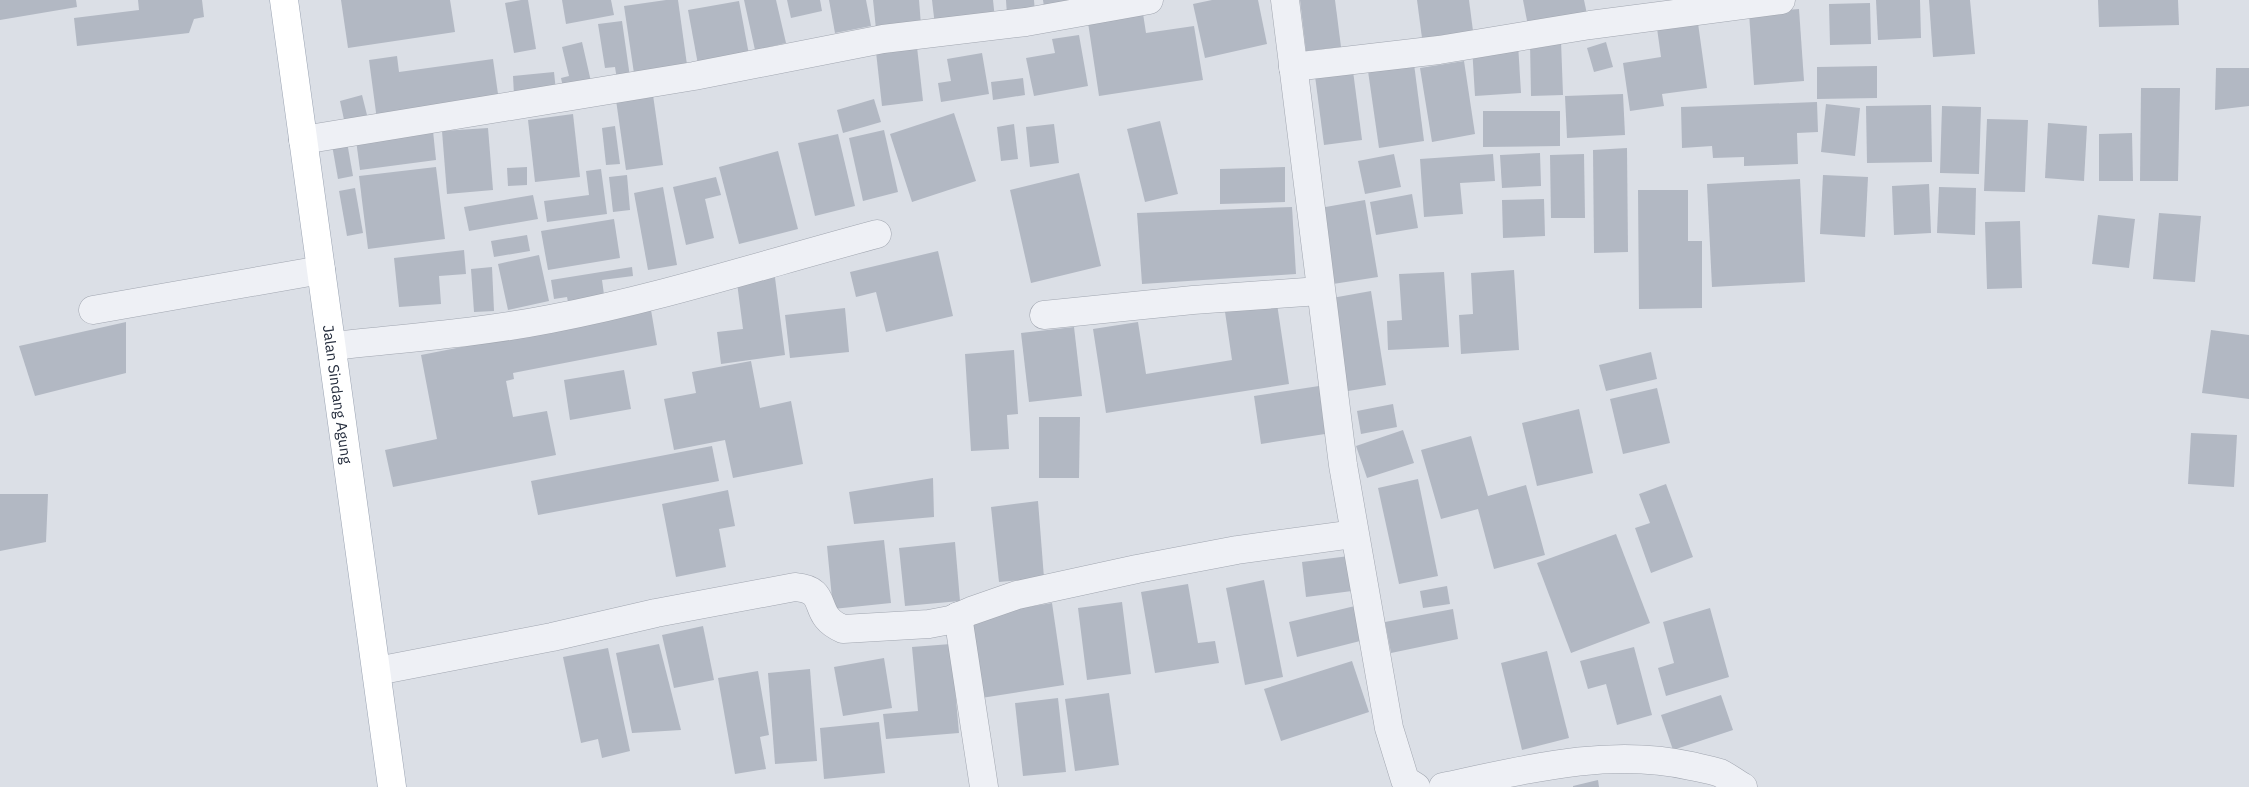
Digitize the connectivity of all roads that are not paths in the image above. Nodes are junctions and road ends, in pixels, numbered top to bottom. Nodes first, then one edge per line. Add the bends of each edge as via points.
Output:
1 (284, 0) edge
2 (1149, 0) edge
3 (1285, 0) edge
4 (1781, 0) edge
5 (1293, 67) junction
6 (304, 140) junction
7 (877, 234) dead end
8 (322, 270) junction
9 (1320, 291) junction
10 (93, 310) dead end
11 (1044, 315) dead end
12 (332, 346) junction
13 (1354, 534) junction
14 (958, 616) junction
15 (377, 671) junction
16 (1411, 786) edge
17 (392, 787) edge
18 (984, 787) edge
19 (1443, 787) edge
20 (1743, 787) edge

1 - 6 main road, Jalan Sindang Agung
2 - 6 street via 1026,22 883,39 694,76
3 - 5 street
4 - 5 street via 1590,25 1439,50
5 - 9 street
6 - 8 main road, Jalan Sindang Agung
7 - 12 street via 658,295 558,318
8 - 10 street
8 - 12 main road, Jalan Sindang Agung
9 - 11 street
9 - 13 street
12 - 15 main road, Jalan Sindang Agung
13 - 14 street via 1238,550 1137,569 1017,595
13 - 16 street via 1389,728 1405,780
14 - 15 street via 929,624 843,629 832,625 826,618 812,590 795,587
14 - 18 street
15 - 17 main road, Jalan Sindang Agung
19 - 20 street via 1524,770 1626,758 1666,761 1719,773

